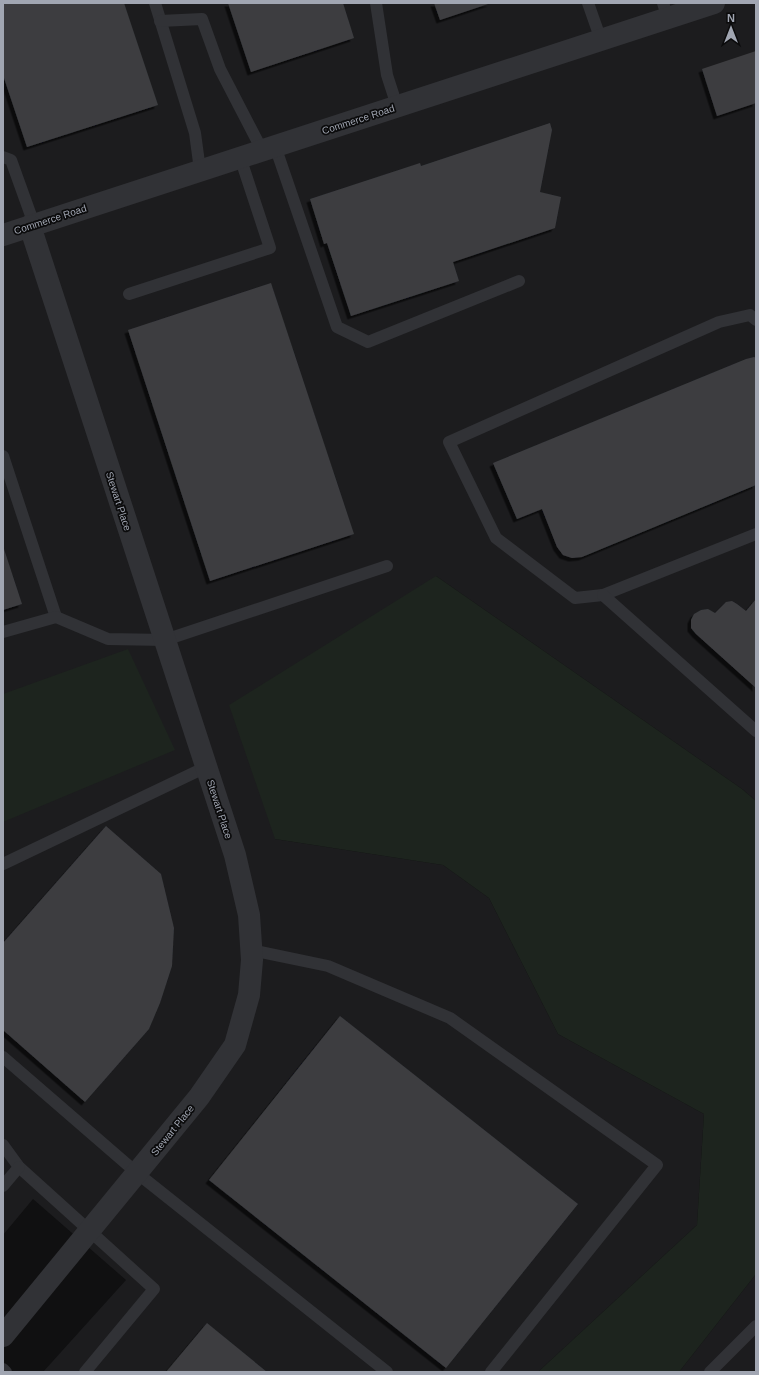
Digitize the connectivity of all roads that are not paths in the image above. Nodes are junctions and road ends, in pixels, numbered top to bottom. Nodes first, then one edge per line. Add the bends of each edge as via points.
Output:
1 (155, 3) edge
2 (376, 3) edge
3 (588, 3) edge
4 (714, 3) edge
5 (666, 10) edge
6 (160, 21) junction
7 (600, 40) junction
8 (397, 106) junction
9 (269, 148) junction
10 (3, 157) edge
11 (240, 157) junction
12 (200, 170) junction
13 (32, 225) junction
14 (3, 235) edge
15 (519, 281) dead end
16 (129, 294) dead end
17 (756, 320) edge
18 (3, 456) edge
19 (756, 534) edge
20 (387, 566) dead end
21 (603, 595) junction
22 (56, 616) junction
23 (3, 632) edge
24 (165, 640) junction
25 (756, 731) edge
26 (206, 767) junction
27 (3, 864) edge
28 (251, 950) junction
29 (3, 1058) edge
30 (3, 1145) edge
31 (19, 1168) junction
32 (137, 1173) junction
33 (3, 1186) edge
34 (90, 1230) junction
35 (756, 1326) edge
36 (3, 1336) edge
37 (3, 1369) edge
38 (6, 1372) edge
39 (85, 1372) edge
40 (387, 1372) edge
41 (490, 1372) edge
42 (710, 1372) edge

1 - 6 lane
2 - 8 lane via 387,75
3 - 7 lane
4 - 5 street, Commerce Road
5 - 7 street, Commerce Road
6 - 9 lane via 202,19 220,69
6 - 12 lane via 195,133
7 - 8 street, Commerce Road
8 - 9 street, Commerce Road
9 - 11 street, Commerce Road
9 - 15 lane via 336,327 368,342
10 - 13 lane via 11,160
11 - 12 street, Commerce Road
11 - 16 lane via 270,248
12 - 13 street, Commerce Road
13 - 14 street, Commerce Road
13 - 24 street, Stewart Place
17 - 21 lane via 750,315 719,322 449,442 496,538 575,598
18 - 22 lane
19 - 21 lane
20 - 24 lane
21 - 25 lane
22 - 23 lane
22 - 24 lane via 108,639
24 - 26 street, Stewart Place
26 - 27 lane
26 - 28 street, Stewart Place via 235,855 249,915
28 - 32 street, Stewart Place via 249,995 235,1045 199,1097
28 - 41 lane via 328,966 450,1018 657,1165
29 - 32 lane
30 - 31 lane
31 - 33 lane
31 - 34 lane
32 - 34 street, Stewart Place
32 - 40 lane
34 - 36 street, Stewart Place
34 - 39 lane via 154,1289
35 - 42 lane
37 - 38 lane

